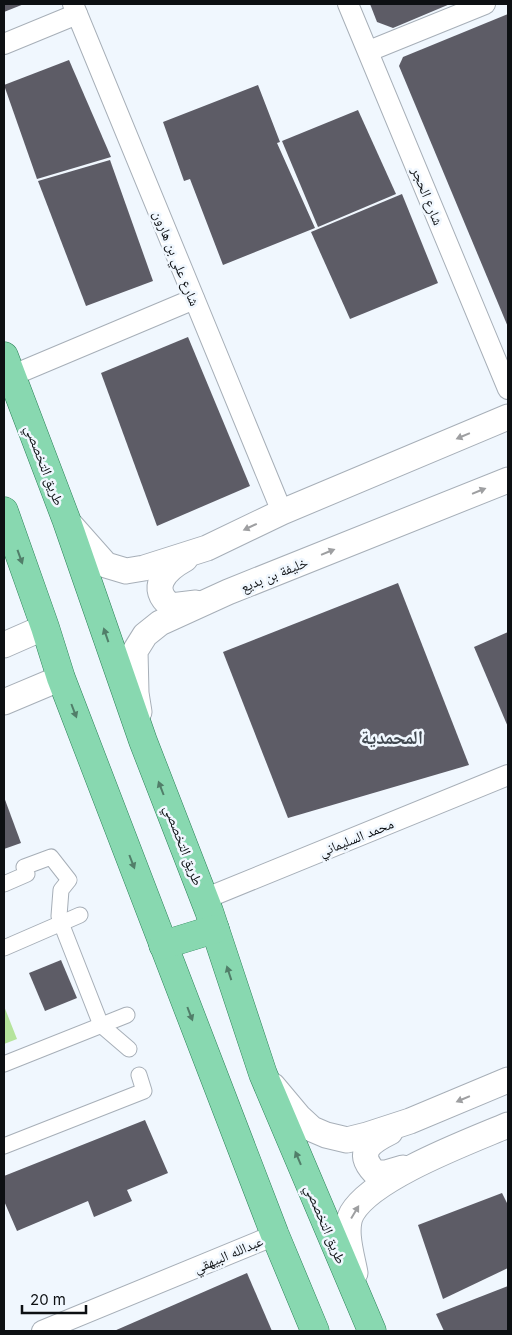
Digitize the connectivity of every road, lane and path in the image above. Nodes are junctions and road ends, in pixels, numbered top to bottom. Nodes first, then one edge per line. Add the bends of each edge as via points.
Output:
1 (348, 4) edge
2 (485, 4) edge
3 (75, 9) edge
4 (4, 44) edge
5 (368, 51) junction
6 (194, 299) junction
7 (7, 366) edge
8 (508, 389) edge
9 (508, 417) edge
10 (508, 480) edge
11 (4, 511) edge
12 (282, 512) junction
13 (66, 519) junction
14 (207, 548) junction
15 (228, 592) junction
16 (45, 627) junction
17 (4, 645) edge
18 (61, 678) junction
19 (4, 702) edge
20 (143, 741) junction
21 (508, 775) edge
22 (4, 884) edge
23 (204, 899) junction
24 (80, 915) dead end
25 (61, 924) junction
26 (215, 929) junction
27 (164, 945) junction
28 (4, 948) edge
29 (127, 1015) dead end
30 (101, 1025) junction
31 (129, 1049) dead end
32 (4, 1064) edge
33 (263, 1074) junction
34 (139, 1075) dead end
35 (508, 1080) edge
36 (410, 1122) junction
37 (508, 1125) edge
38 (4, 1146) edge
39 (436, 1156) junction
40 (275, 1235) junction
41 (367, 1321) edge
42 (42, 1331) edge
43 (314, 1331) edge

1 - 5 street, شارع الحجر
2 - 5 street
3 - 4 street
3 - 6 street, شارع علي بن هارون
5 - 8 street, شارع الحجر
6 - 7 street
6 - 12 street, شارع علي بن هارون
7 - 13 main road, طريق التخصصي
9 -> 12 street
15 -> 10 street, خليفة بن بديع
11 -> 16 main road
12 -> 14 street
13 - 14 street via 106,566 126,571
20 -> 13 main road, طريق التخصصي
14 - 15 street via 172,566 160,581 160,594 171,606 200,603
15 - 20 street, خليفة بن بديع via 160,623 145,636 135,651 136,693
16 - 17 street
16 - 18 main road
18 - 19 street
18 -> 27 main road
23 -> 20 main road, طريق التخصصي
21 - 23 street, محمد السليماني
22 - 25 street via 27,874 24,867 51,857 69,880 61,890
23 - 26 main road, طريق التخصصي
24 - 25 street
25 - 28 street
25 - 30 street
26 - 27 main road
33 -> 26 main road, طريق التخصصي
27 -> 40 main road
29 - 30 street
30 - 31 street
30 - 32 street
33 - 36 street via 298,1117 312,1129 326,1135 347,1140
41 -> 33 main road, طريق التخصصي
34 - 38 street via 144,1091
35 -> 36 street
36 - 39 street via 374,1140 366,1149 368,1165 375,1173 386,1173
37 - 39 street
41 -> 39 street via 348,1236 351,1214 384,1182
40 - 42 street, عبدالله البيهقي
40 - 43 main road

